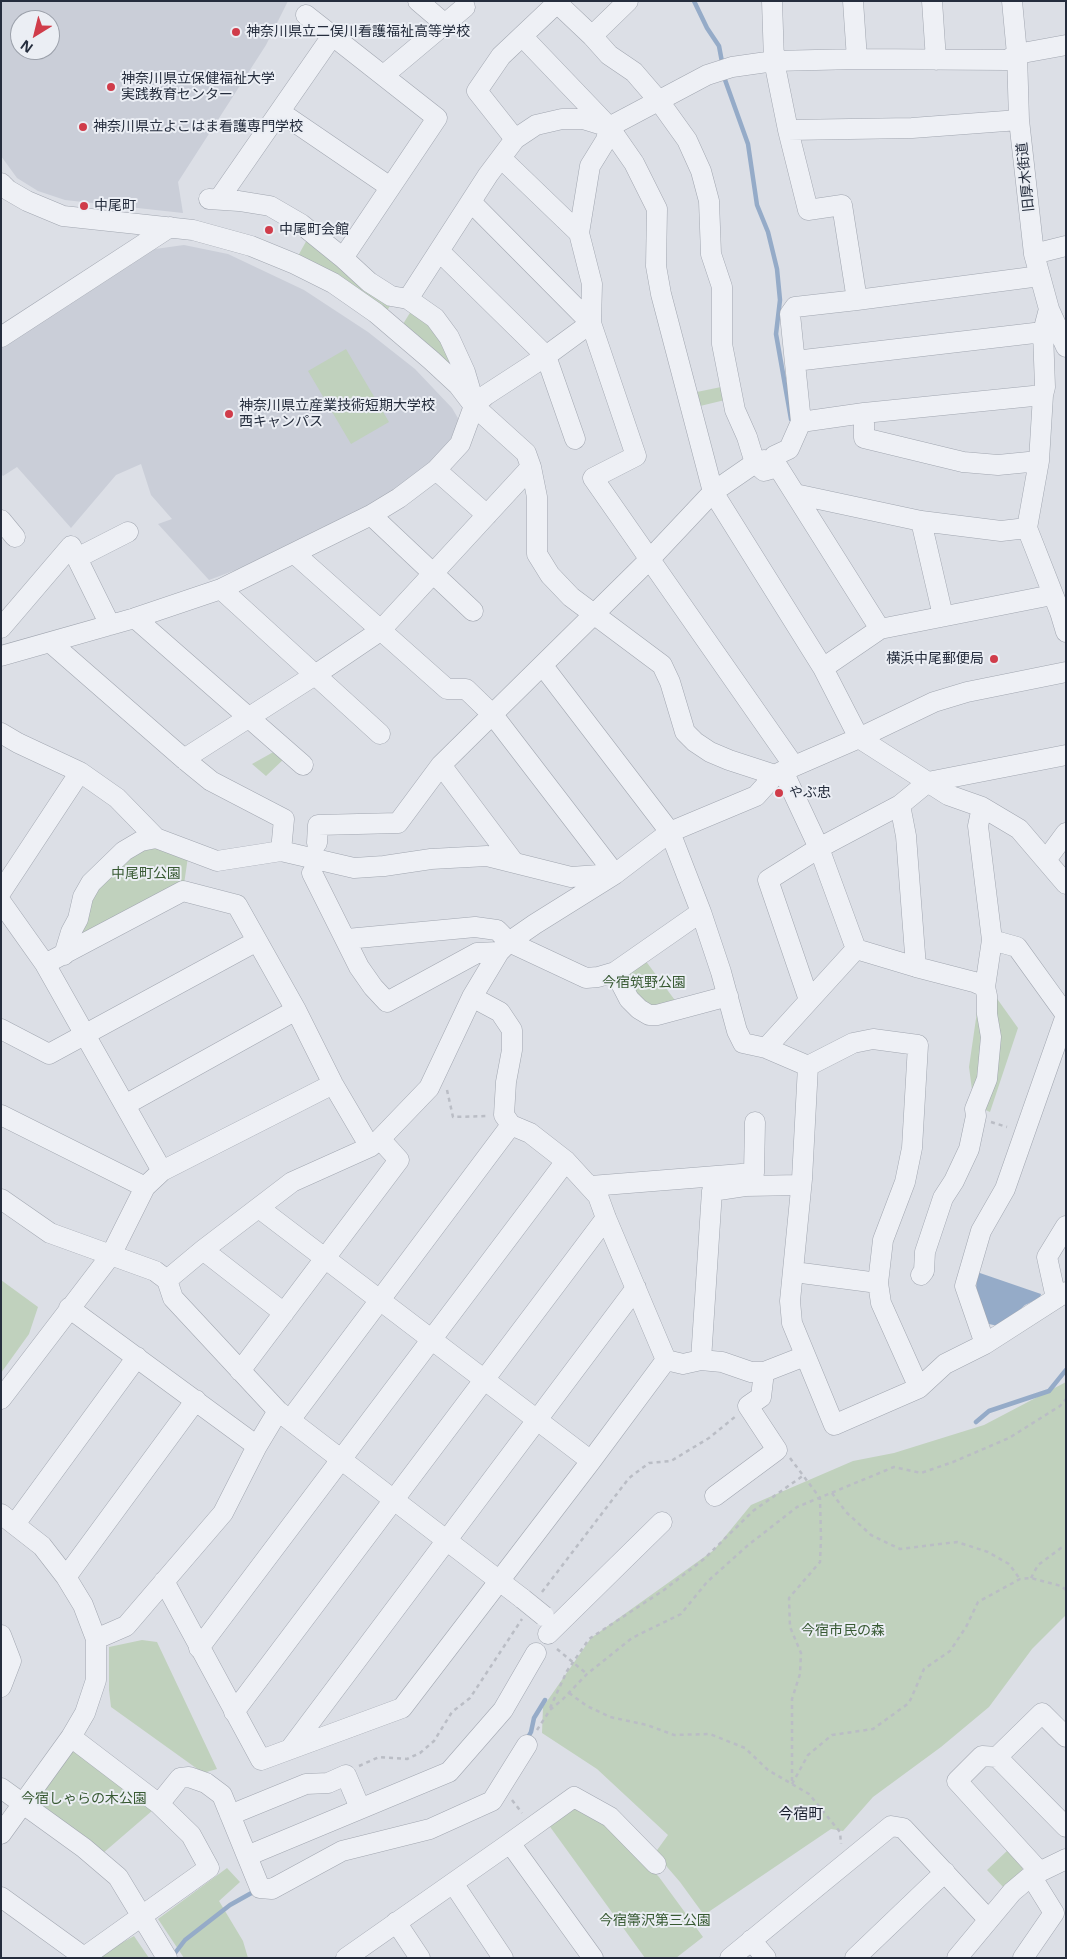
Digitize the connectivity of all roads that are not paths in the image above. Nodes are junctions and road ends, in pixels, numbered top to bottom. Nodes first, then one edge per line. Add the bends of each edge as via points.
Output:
1 (418, 1) edge
2 (628, 1) edge
3 (772, 1) edge
4 (853, 1) edge
5 (932, 1) edge
6 (1012, 1) edge
7 (556, 2) edge
8 (465, 7) dead end
9 (306, 15) dead end
10 (445, 24) junction
11 (332, 36) junction
12 (522, 36) junction
13 (592, 36) junction
14 (1066, 45) edge
15 (1017, 54) junction
16 (857, 59) junction
17 (936, 60) junction
18 (774, 61) junction
19 (384, 75) junction
20 (659, 101) junction
21 (280, 112) junction
22 (1019, 120) junction
23 (608, 127) junction
24 (788, 130) junction
25 (515, 139) junction
26 (501, 158) junction
27 (1, 183) edge
28 (390, 187) junction
29 (471, 202) junction
30 (170, 227) junction
31 (579, 233) junction
32 (1066, 246) edge
33 (438, 251) junction
34 (1034, 254) junction
35 (343, 258) junction
36 (1040, 276) junction
37 (408, 299) junction
38 (857, 300) junction
39 (1049, 309) junction
40 (591, 323) junction
41 (1043, 332) junction
42 (1, 337) edge
43 (1066, 348) edge
44 (546, 356) junction
45 (795, 361) junction
46 (1043, 395) junction
47 (474, 406) junction
48 (864, 413) junction
49 (801, 422) junction
50 (576, 439) dead end
51 (764, 460) junction
52 (1039, 462) junction
53 (531, 466) junction
54 (436, 470) junction
55 (713, 492) junction
56 (795, 494) junction
57 (371, 515) junction
58 (487, 515) junction
59 (1, 520) edge
60 (921, 521) junction
61 (1027, 528) junction
62 (128, 532) dead end
63 (15, 537) dead end
64 (295, 554) junction
65 (77, 558) junction
66 (649, 560) junction
67 (434, 574) junction
68 (221, 589) junction
69 (1052, 594) junction
70 (473, 611) dead end
71 (594, 614) junction
72 (943, 616) junction
73 (136, 618) junction
74 (110, 625) junction
75 (1, 628) edge
76 (880, 628) junction
77 (380, 630) junction
78 (1066, 632) edge
79 (50, 643) junction
80 (1, 656) edge
81 (543, 666) junction
82 (823, 668) junction
83 (1066, 672) edge
84 (316, 675) junction
85 (493, 715) junction
86 (248, 718) junction
87 (1, 732) edge
88 (380, 734) dead end
89 (859, 738) junction
90 (1066, 756) edge
91 (184, 759) junction
92 (303, 765) dead end
93 (441, 765) junction
94 (784, 770) junction
95 (80, 772) junction
96 (928, 782) junction
97 (900, 805) junction
98 (982, 807) junction
99 (670, 832) junction
100 (1066, 833) edge
101 (156, 838) junction
102 (819, 848) junction
103 (281, 851) junction
104 (312, 858) junction
105 (1046, 860) junction
106 (514, 861) junction
107 (615, 874) junction
108 (1066, 884) edge
109 (1, 892) edge
110 (1, 902) edge
111 (702, 912) junction
112 (347, 939) junction
113 (992, 940) junction
114 (257, 941) junction
115 (504, 947) junction
116 (856, 949) junction
117 (64, 955) junction
118 (45, 964) junction
119 (916, 967) junction
120 (615, 972) junction
121 (984, 987) junction
122 (728, 996) junction
123 (472, 997) junction
124 (809, 1000) junction
125 (296, 1010) junction
126 (1, 1029) edge
127 (86, 1035) junction
128 (766, 1048) junction
129 (808, 1066) junction
130 (334, 1084) junction
131 (125, 1105) junction
132 (1, 1115) edge
133 (755, 1122) dead end
134 (511, 1125) junction
135 (375, 1143) junction
136 (566, 1161) junction
137 (162, 1171) junction
138 (801, 1184) junction
139 (590, 1186) junction
140 (145, 1187) junction
141 (1, 1199) edge
142 (259, 1208) junction
143 (606, 1218) junction
144 (1066, 1226) edge
145 (203, 1250) junction
146 (110, 1255) junction
147 (325, 1258) junction
148 (794, 1272) junction
149 (921, 1275) dead end
150 (167, 1280) junction
151 (878, 1283) junction
152 (636, 1288) junction
153 (1061, 1295) edge
154 (380, 1300) junction
155 (69, 1308) junction
156 (284, 1313) junction
157 (432, 1340) junction
158 (986, 1344) junction
159 (805, 1356) junction
160 (137, 1357) junction
161 (666, 1360) junction
162 (702, 1360) junction
163 (240, 1371) junction
164 (764, 1372) junction
165 (484, 1380) junction
166 (919, 1388) junction
167 (1, 1399) edge
168 (196, 1400) junction
169 (284, 1415) junction
170 (537, 1420) junction
171 (258, 1446) junction
172 (341, 1460) junction
173 (591, 1461) junction
174 (715, 1496) dead end
175 (394, 1500) junction
176 (8, 1519) edge
177 (662, 1522) dead end
178 (447, 1540) junction
179 (66, 1577) junction
180 (164, 1581) junction
181 (499, 1581) junction
182 (1, 1636) edge
183 (96, 1639) junction
184 (199, 1648) junction
185 (536, 1653) dead end
186 (1, 1688) edge
187 (234, 1712) junction
188 (71, 1737) junction
189 (1066, 1737) edge
190 (527, 1745) road end
191 (290, 1749) junction
192 (997, 1757) junction
193 (1, 1788) edge
194 (159, 1804) junction
195 (24, 1805) junction
196 (360, 1808) junction
197 (230, 1815) junction
198 (1066, 1827) edge
199 (1, 1834) edge
200 (510, 1843) junction
201 (1066, 1859) edge
202 (249, 1861) junction
203 (656, 1864) dead end
204 (945, 1872) junction
205 (1035, 1874) junction
206 (452, 1883) junction
207 (1, 1897) edge
208 (142, 1916) junction
209 (988, 1919) junction
210 (396, 1922) junction
211 (751, 1940) junction
212 (83, 1958) edge
213 (167, 1958) edge
214 (346, 1958) edge
215 (420, 1958) edge
216 (504, 1958) edge
217 (593, 1958) edge
218 (730, 1958) edge
219 (766, 1958) edge
220 (855, 1958) edge
221 (957, 1958) edge
222 (1023, 1958) edge

1 - 10 street
2 - 13 street
3 - 18 street
4 - 16 street
5 - 17 street
6 - 15 street, 旧厚木街道
7 - 12 street
7 - 13 street
8 - 10 street
9 - 11 street
10 - 19 street
11 - 19 street
11 - 21 street
12 - 23 street
12 - 25 street via 501,56 477,91
13 - 20 street via 609,55 634,72
14 - 15 street
15 - 17 street via 1007,60
15 - 22 street, 旧厚木街道
16 - 17 street
16 - 18 street
18 - 20 street via 732,67 707,75
18 - 24 street
19 - 28 street via 437,118
20 - 23 street
20 - 51 street via 688,140 701,171 709,201 711,254 722,287 722,344 735,410 747,437
21 - 28 street
21 - 35 street via 214,199 270,206 302,224
22 - 24 street via 912,128
22 - 34 street, 旧厚木街道
23 - 25 street via 583,119 562,119 536,126
23 - 31 street via 606,140 590,166
23 - 55 street via 634,163 657,210 656,266 661,294
24 - 38 street via 808,210 842,205
25 - 26 street
26 - 29 street
26 - 31 street
27 - 30 street via 27,201 63,216
28 - 35 street
29 - 33 street
29 - 40 street
30 - 42 street
30 - 47 street via 251,246 333,283 376,313 432,360
31 - 40 street via 592,284
32 - 34 street
33 - 37 street
33 - 44 street
34 - 36 street, 旧厚木街道
35 - 37 street via 369,282 391,296
36 - 38 street
36 - 39 street, 旧厚木街道
37 - 47 street via 435,318 449,337
38 - 45 street via 795,307 790,314
39 - 41 street
39 - 43 street, 旧厚木街道
40 - 44 street
40 - 66 street via 636,456 593,478
41 - 45 street
41 - 46 street
44 - 47 street
44 - 50 street
45 - 49 street
46 - 48 street
46 - 52 street
47 - 53 street via 526,453
47 - 54 street via 460,444
48 - 49 street
48 - 52 street via 864,438 963,462 998,465
49 - 51 street via 789,449
51 - 55 street
51 - 56 street via 764,471 778,467
52 - 61 street
53 - 58 street
53 - 71 street via 537,497 537,554 550,575
54 - 57 street
54 - 58 street
55 - 66 street
55 - 82 street
56 - 60 street
56 - 76 street
57 - 64 street
57 - 67 street
58 - 67 street
59 - 63 street
60 - 61 street via 1001,531
60 - 72 street
61 - 69 street
62 - 65 street
64 - 68 street
64 - 77 street
65 - 74 street
65 - 75 street via 71,546
66 - 71 street
66 - 94 street
67 - 70 street
67 - 77 street
68 - 73 street
68 - 84 street
69 - 72 street
69 - 78 street
71 - 81 street
71 - 94 street via 662,665 685,732 695,742 728,760
72 - 76 street
73 - 74 street
73 - 86 street
74 - 79 street
76 - 82 street
77 - 84 street
77 - 85 street via 447,689 466,689
79 - 80 street
79 - 91 street
81 - 85 street
81 - 99 street
82 - 89 street
83 - 89 street via 934,702
84 - 86 street
84 - 88 street
85 - 93 street
85 - 107 street
86 - 91 street
86 - 92 street
87 - 95 street
89 - 94 street
89 - 96 street
90 - 96 street
91 - 103 street via 211,781 284,819
93 - 104 street via 398,823 318,824
93 - 106 street
94 - 99 street via 756,796
94 - 102 street
95 - 101 street via 117,798
95 - 109 street
96 - 97 street
96 - 98 street via 948,795
97 - 102 street
97 - 119 street via 906,836
98 - 105 street via 1018,829
98 - 113 street via 978,826
99 - 107 street
99 - 111 street
100 - 105 street
101 - 103 street via 217,861
101 - 117 street via 140,841 124,851 91,883 83,897
102 - 116 street
102 - 124 street via 768,880
103 - 104 street
104 - 106 street via 354,868 487,856
104 - 112 street
105 - 108 street
106 - 107 street via 571,877
107 - 115 street via 534,924
110 - 118 street
111 - 120 street
111 - 122 street
112 - 115 street via 475,927 497,930
112 - 115 street via 368,980 387,1002 477,952
113 - 121 street
113 - 158 street via 1017,947 1066,1015 1005,1189 981,1231 965,1286
114 - 117 street via 237,905 183,890
114 - 125 street
114 - 127 street
115 - 120 street via 586,978
115 - 123 street
116 - 119 street
116 - 124 street
117 - 118 street
118 - 127 street
119 - 121 street
120 - 122 street via 629,999 649,1015 658,1016
121 - 149 street via 991,1037 987,1079 975,1109 969,1149 943,1198
122 - 128 street via 743,1043
123 - 134 street via 500,1012 512,1030 504,1115
123 - 135 street via 429,1088
124 - 128 street
125 - 130 street
125 - 131 street
126 - 127 street via 49,1054
127 - 131 street
128 - 129 street
129 - 138 street
129 - 151 street via 853,1043 873,1039 918,1046 912,1148 905,1182 883,1240
130 - 135 street
130 - 137 street
131 - 137 street
132 - 140 street
133 - 139 street via 754,1173
134 - 136 street via 530,1133
134 - 154 street
135 - 142 street via 292,1182
135 - 147 street via 399,1160
136 - 139 street
136 - 157 street
137 - 140 street
138 - 148 street
138 - 162 street via 712,1191
139 - 143 street via 598,1196
140 - 146 street
141 - 146 street via 50,1233
142 - 145 street
142 - 147 street
143 - 152 street
143 - 165 street
144 - 153 street via 1047,1257
145 - 150 street
145 - 156 street
146 - 150 street via 155,1271
146 - 155 street
147 - 154 street
147 - 156 street
148 - 151 street
148 - 159 street via 790,1301 792,1323
150 - 163 street via 173,1298
151 - 166 street via 881,1302
152 - 161 street
152 - 170 street
153 - 158 street
154 - 157 street
154 - 169 street
155 - 160 street
155 - 167 street
156 - 163 street
157 - 165 street
157 - 172 street
158 - 166 street via 945,1364
159 - 164 street
159 - 166 street via 834,1425
160 - 168 street
160 - 176 street
161 - 162 street via 684,1364
161 - 173 street
162 - 164 street
163 - 169 street
164 - 174 street via 761,1397 748,1406 777,1450
165 - 170 street
165 - 175 street
168 - 171 street
168 - 179 street
169 - 171 street
169 - 172 street
170 - 173 street
170 - 178 street
171 - 180 street via 224,1513
172 - 175 street
172 - 184 street
173 - 181 street
175 - 178 street
175 - 187 street
176 - 179 street via 42,1546
177 - 181 street via 539,1615
178 - 181 street
178 - 191 street
179 - 183 street
180 - 183 street via 126,1626
180 - 184 street
181 - 191 street via 402,1708
182 - 186 street via 11,1661
183 - 188 street via 96,1680 86,1713
184 - 187 street
185 - 196 street via 503,1710 449,1772
187 - 191 street via 261,1760
188 - 194 street
188 - 195 street
189 - 192 street via 1042,1713
190 - 202 street via 492,1801 430,1829 342,1851 272,1889 260,1888
192 - 198 street
192 - 205 street via 982,1756 957,1781
193 - 195 street
194 - 197 street via 180,1778 189,1777 206,1783 222,1795
194 - 208 street via 191,1835 209,1868
195 - 199 street
195 - 208 street via 118,1877
196 - 197 street via 346,1775 328,1783 306,1784
196 - 202 street
197 - 202 street
200 - 203 street via 574,1797 610,1817
200 - 206 street
200 - 217 street
201 - 205 street
204 - 209 street
204 - 211 street via 903,1828 892,1826
204 - 220 street
205 - 209 street via 1012,1892
205 - 222 street via 1054,1913
206 - 210 street
206 - 216 street
207 - 212 street
208 - 212 street
208 - 213 street
209 - 221 street
210 - 214 street
210 - 215 street
211 - 218 street
211 - 219 street

